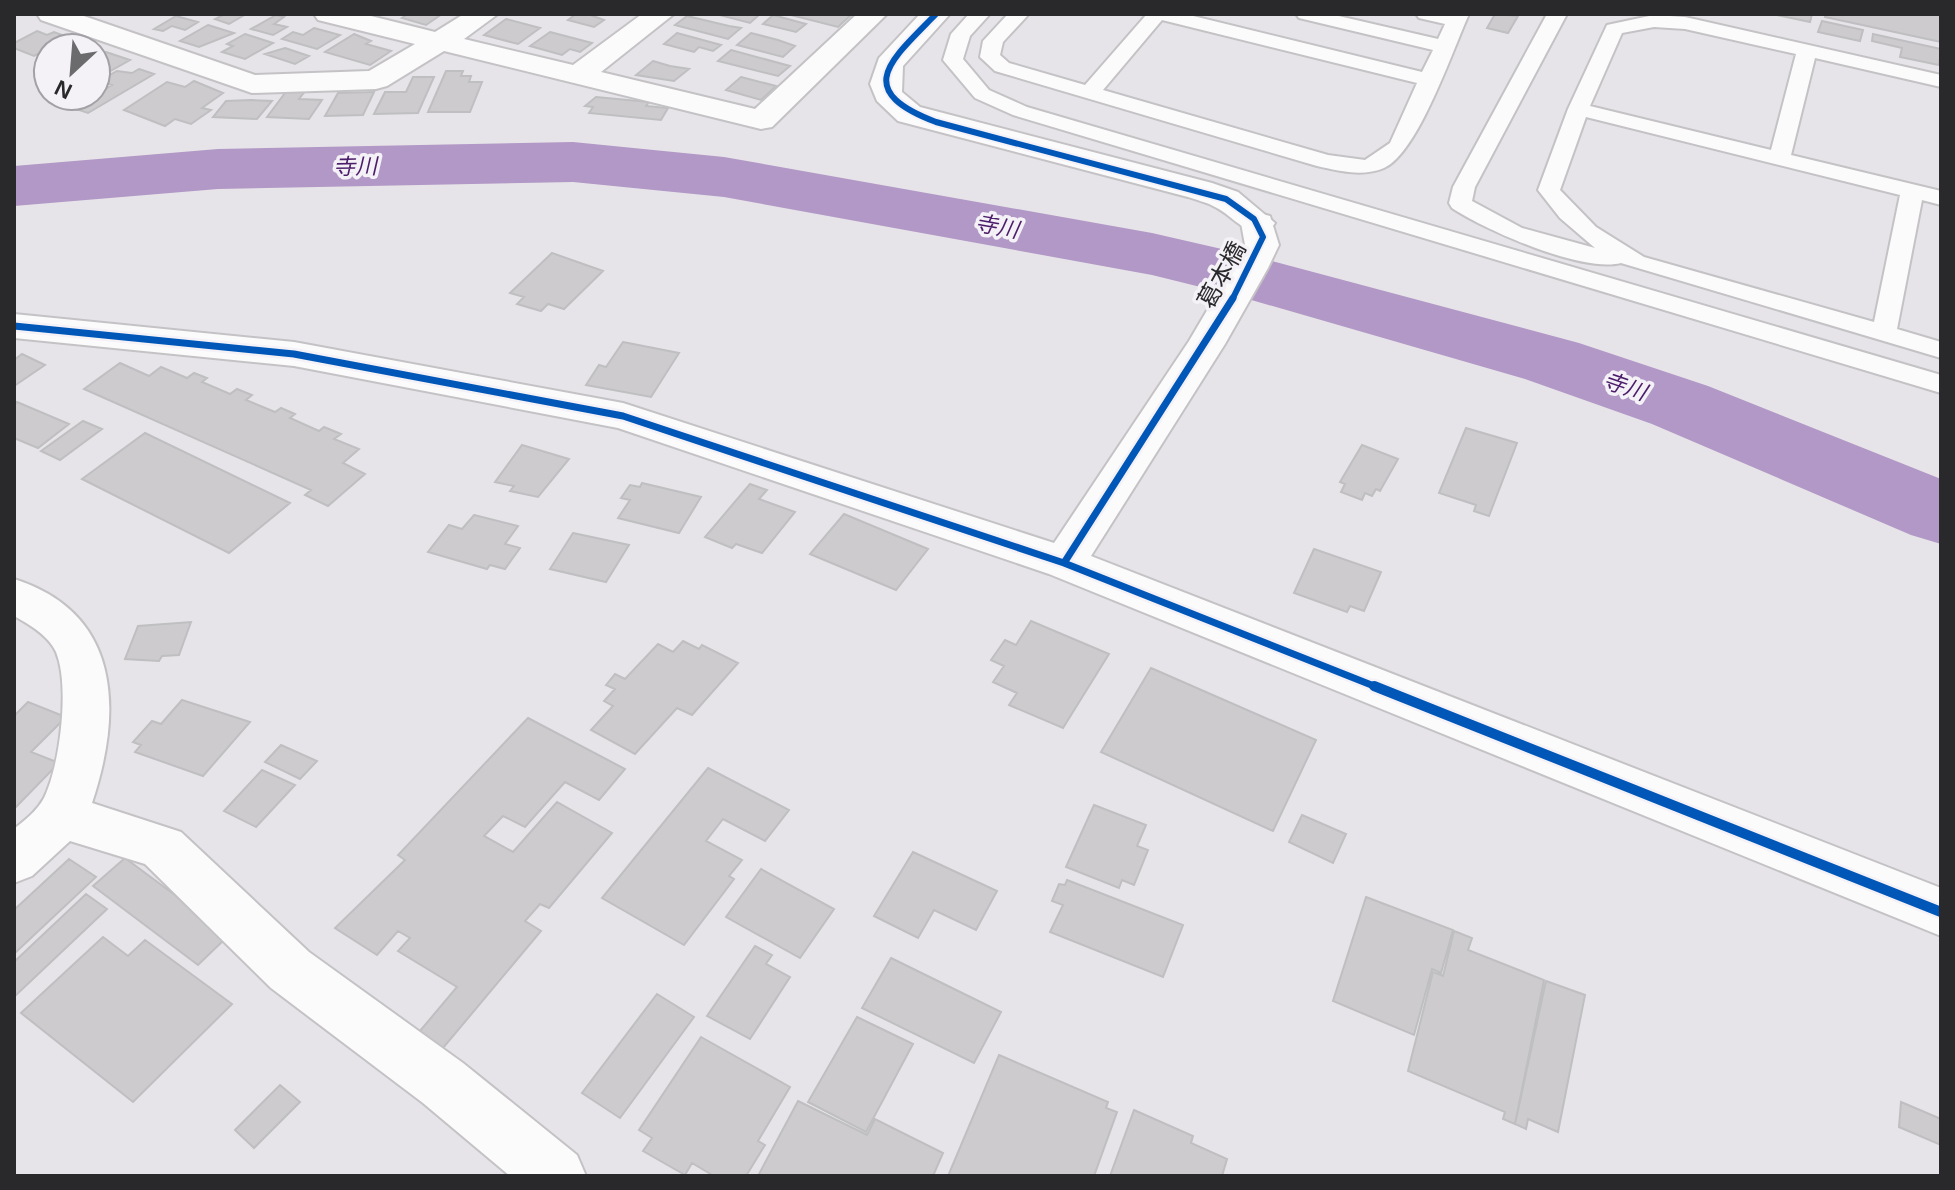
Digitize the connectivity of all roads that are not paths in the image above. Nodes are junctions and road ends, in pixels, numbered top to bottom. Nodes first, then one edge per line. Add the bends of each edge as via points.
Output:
1 (51, 14) edge
2 (328, 14) edge
3 (484, 14) edge
4 (660, 14) edge
5 (873, 14) edge
6 (936, 14) edge
7 (980, 14) edge
8 (1019, 14) edge
9 (1160, 14) edge
10 (1306, 14) edge
11 (1426, 14) edge
12 (1557, 14) edge
13 (1677, 14) edge
14 (1457, 17) edge
15 (1724, 32) junction
16 (440, 44) junction
17 (1445, 47) junction
18 (1807, 51) junction
19 (580, 74) junction
20 (1430, 80) junction
21 (1941, 81) edge
22 (1089, 93) junction
23 (1578, 109) junction
24 (1779, 159) junction
25 (1325, 161) junction
26 (1912, 191) junction
27 (1292, 192) junction
28 (1941, 198) edge
29 (1636, 262) junction
30 (14, 326) edge
31 (1884, 333) junction
32 (1941, 350) edge
33 (1941, 384) edge
34 (1064, 563) junction
35 (14, 596) edge
36 (60, 817) junction
37 (14, 860) edge
38 (1941, 912) edge
39 (556, 1176) edge

1 - 16 street via 252,84 376,80
2 - 16 street
3 - 16 street
4 - 19 street
5 - 19 street via 761,120
6 - 34 street, 葛本橋 via 886,73 888,95 909,114 1200,190 1226,199 1258,223 1262,245 1206,344
7 - 27 lane via 961,34 953,60 982,94 1020,111
8 - 22 lane via 993,41 990,57 1002,67
9 - 20 lane
9 - 22 lane
10 - 17 lane
11 - 14 lane
12 - 29 lane via 1460,203 1487,223 1561,249
13 - 15 lane
14 - 17 lane
15 - 18 lane
15 - 23 lane via 1654,21 1614,29
16 - 19 street
17 - 20 lane
18 - 21 lane
18 - 24 lane
20 - 25 lane via 1399,146 1387,159 1369,168
22 - 25 lane
23 - 24 lane
23 - 29 lane via 1549,190 1566,215 1591,236
24 - 26 lane
25 - 27 lane
26 - 28 lane
26 - 31 lane
27 - 33 lane
29 - 31 lane
30 - 34 street via 294,354 623,416
31 - 32 lane
34 - 38 street
35 - 36 street via 56,619 78,651 86,710 80,766
36 - 37 street
36 - 39 street via 163,848 290,970 443,1083

